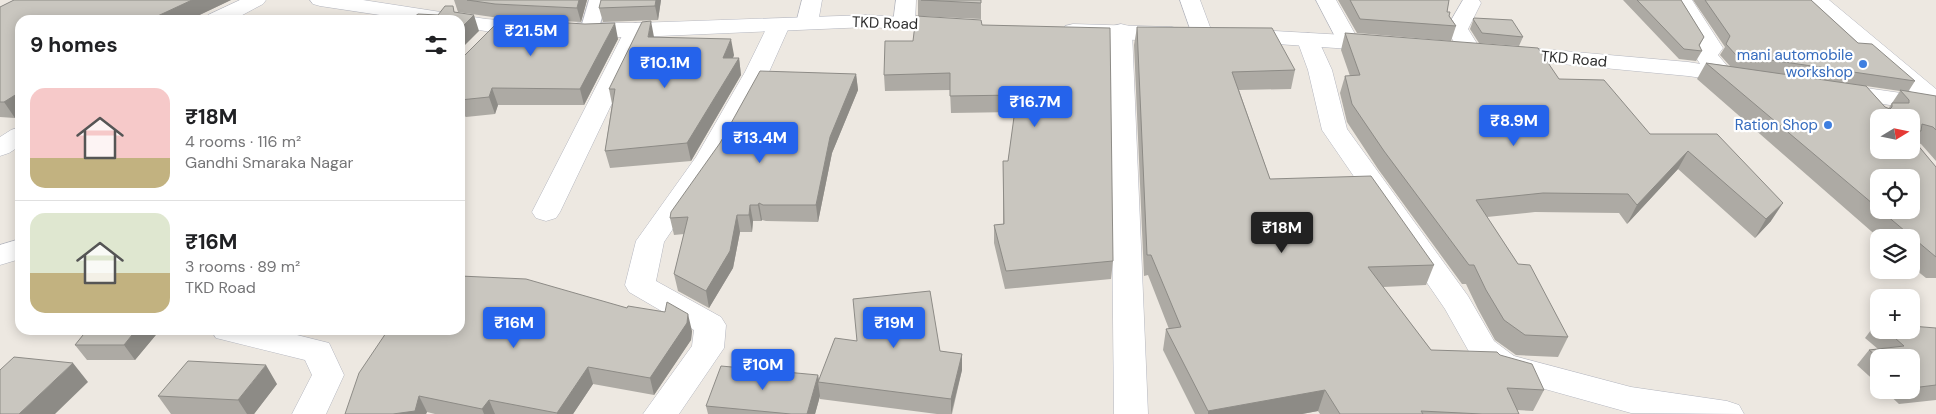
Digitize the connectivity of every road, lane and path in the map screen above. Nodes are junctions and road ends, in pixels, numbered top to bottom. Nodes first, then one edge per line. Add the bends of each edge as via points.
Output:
1 (235, 0) edge
2 (256, 0) edge
3 (320, 0) edge
4 (598, 0) edge
5 (812, 0) edge
6 (906, 0) edge
7 (1190, 0) edge
8 (1326, 0) edge
9 (1682, 0) edge
10 (1816, 0) edge
11 (1471, 3) dead end
12 (206, 15) edge
13 (226, 15) edge
14 (424, 15) edge
15 (465, 21) edge
16 (807, 23) junction
17 (904, 23) junction
18 (499, 26) junction
19 (780, 26) junction
20 (972, 27) edge
21 (636, 30) junction
22 (589, 31) junction
23 (1050, 31) edge
24 (1121, 31) junction
25 (1202, 35) junction
26 (1308, 40) junction
27 (1348, 41) junction
28 (1396, 45) edge
29 (480, 46) edge
30 (1444, 48) edge
31 (1470, 50) junction
32 (1722, 74) junction
33 (1760, 80) edge
34 (1817, 88) edge
35 (1864, 94) junction
36 (1936, 101) edge
37 (1936, 105) edge
38 (1876, 109) edge
39 (15, 138) edge
40 (0, 148) edge
41 (546, 212) dead end
42 (15, 250) edge
43 (0, 255) edge
44 (249, 335) edge
45 (1674, 410) edge
46 (309, 414) edge
47 (660, 414) edge
48 (1131, 414) edge
49 (1727, 414) edge

1 - 12 street
2 - 13 street
3 - 14 street, TKD Road
4 - 22 lane
5 - 16 street
6 - 17 street
7 - 25 street
8 - 27 street
9 - 32 street via 1712,48 1706,56
10 - 36 street
11 - 31 street via 1457,29
15 - 18 street, TKD Road
16 - 17 street, TKD Road
16 - 19 street, TKD Road
17 - 20 street, TKD Road
18 - 22 street, TKD Road
18 - 29 street
19 - 21 street, TKD Road
19 - 47 street via 708,158 650,242 640,285 710,325 708,348
21 - 22 street, TKD Road
21 - 41 street
23 - 24 street
24 - 25 street
24 - 48 street
25 - 26 street
26 - 27 street
26 - 45 street via 1320,70 1335,130 1420,249 1483,349 1503,365
27 - 28 street
30 - 31 street, TKD Road
31 - 32 street, TKD Road
32 - 33 street, TKD Road
34 - 35 street
35 - 37 street
35 - 38 street
39 - 40 street
42 - 43 street
44 - 46 street via 318,351 328,375
45 - 49 street

